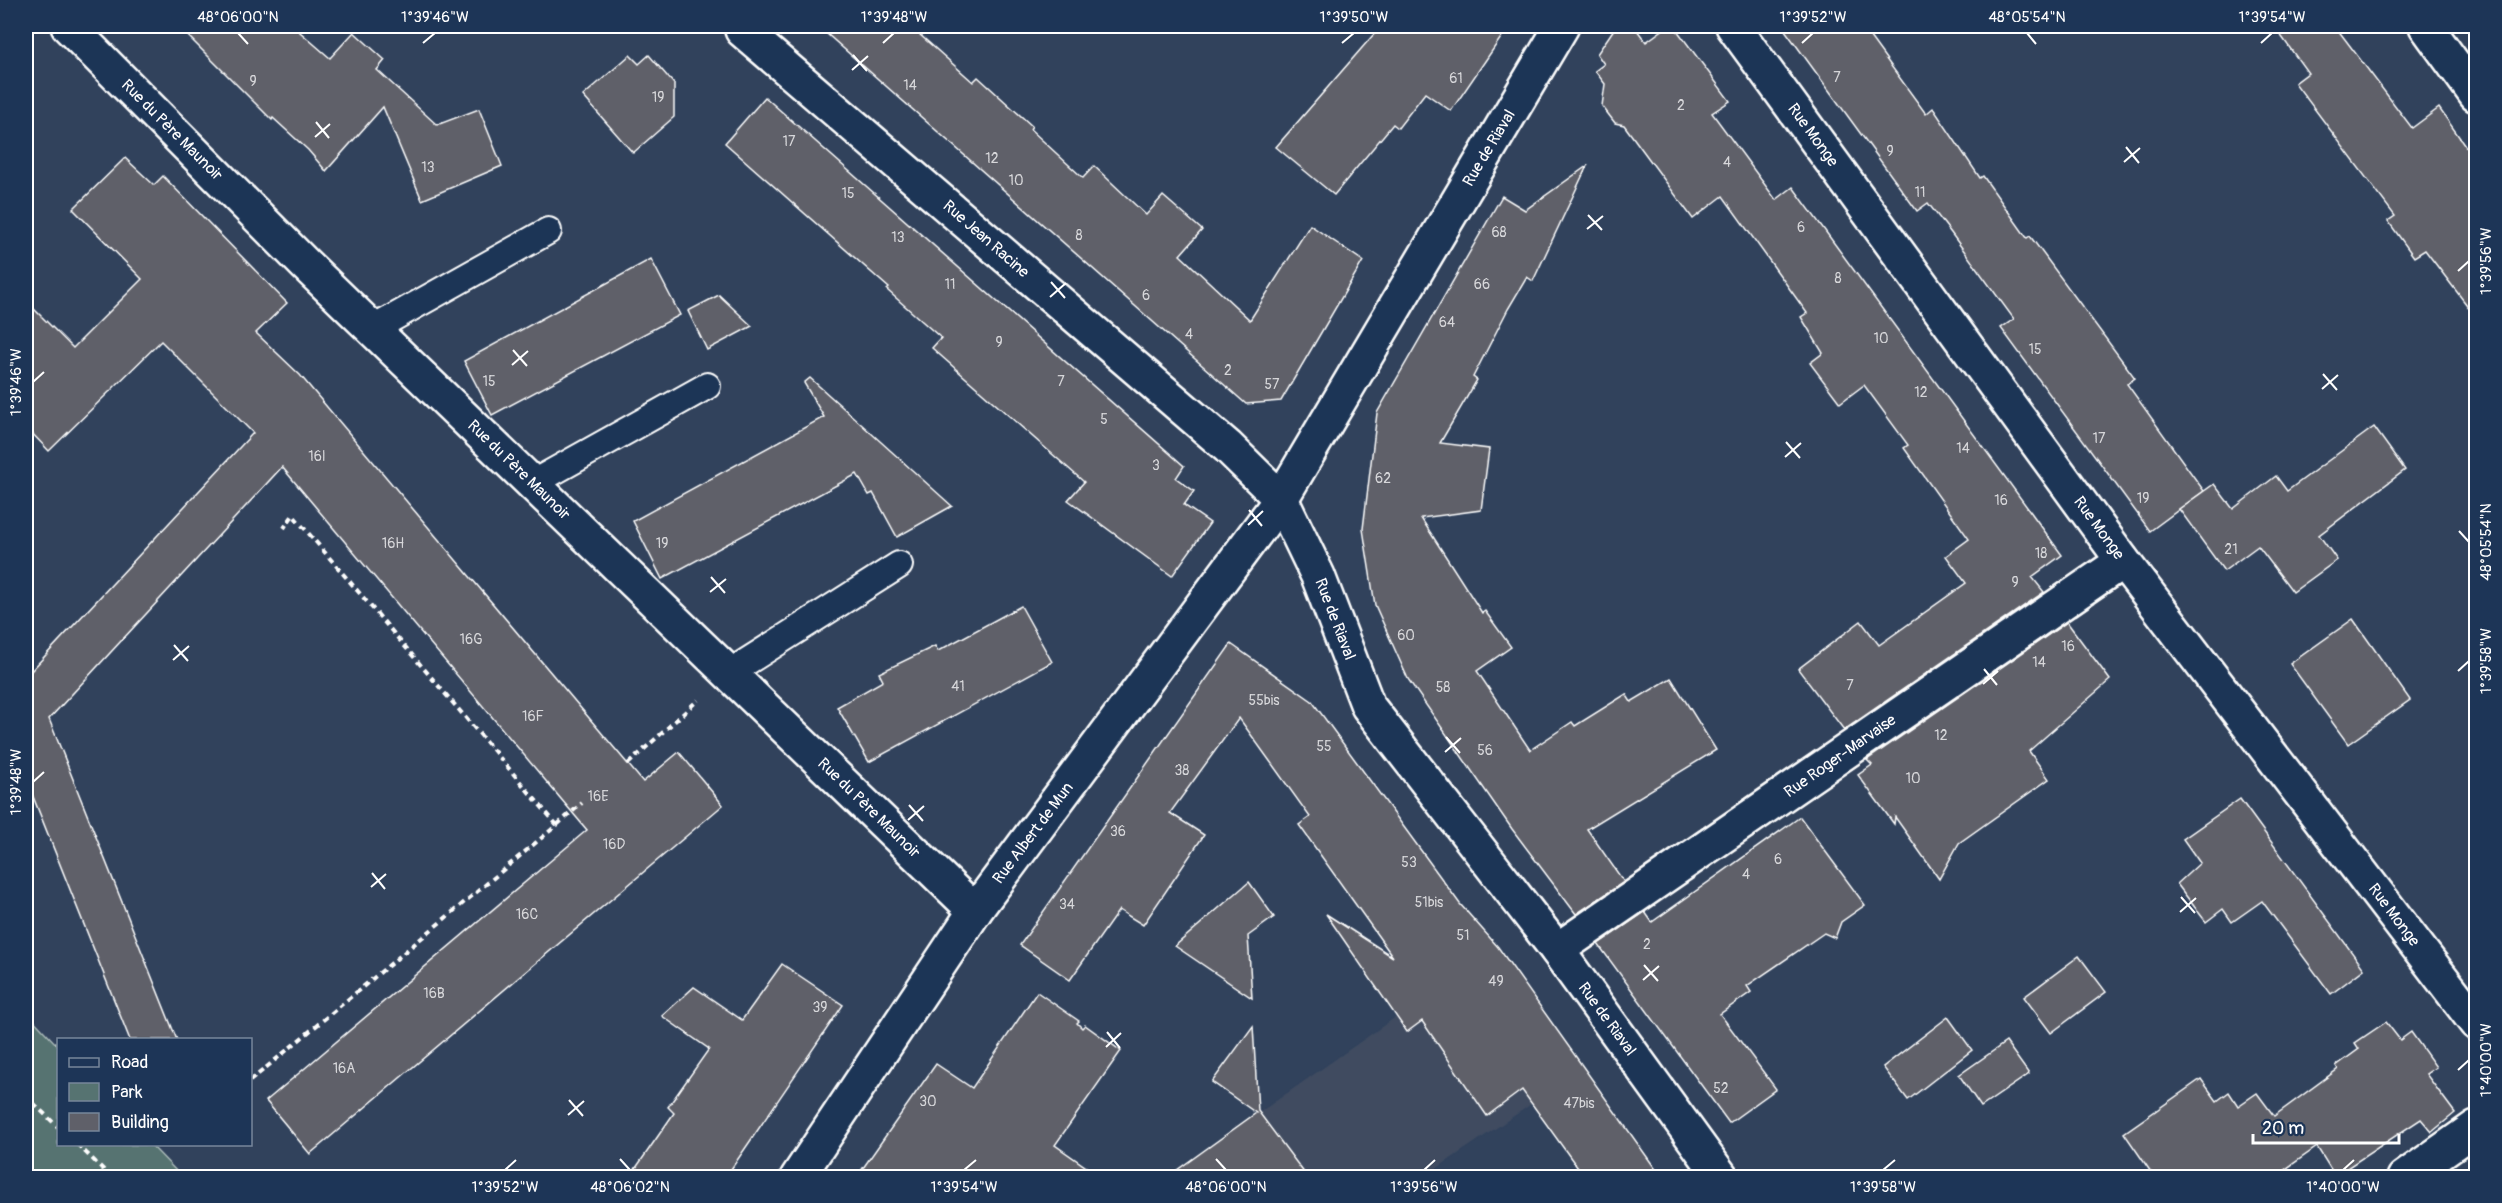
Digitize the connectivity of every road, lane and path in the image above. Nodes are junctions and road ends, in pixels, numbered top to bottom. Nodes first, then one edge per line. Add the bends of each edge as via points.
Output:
1 (68, 26) edge
2 (1562, 26) edge
3 (1732, 26) edge
4 (2426, 26) edge
5 (742, 30) dead end
6 (2476, 95) edge
7 (549, 231) dead end
8 (373, 329) junction
9 (707, 386) dead end
10 (533, 483) junction
11 (1281, 499) junction
12 (284, 528) dead end
13 (2123, 561) junction
14 (899, 565) dead end
15 (729, 673) junction
16 (628, 764) dead end
17 (582, 803) dead end
18 (557, 825) junction
19 (975, 911) junction
20 (1557, 950) junction
21 (2476, 1023) edge
22 (252, 1079) edge
23 (26, 1096) edge
24 (57, 1126) edge
25 (2476, 1127) edge
26 (79, 1146) edge
27 (112, 1178) edge
28 (797, 1178) edge
29 (1722, 1178) edge
30 (2404, 1178) edge

1 - 8 street, Rue du Père Maunoir
2 - 11 street, Rue de Riaval
3 - 13 street, Rue Monge
4 - 6 street
5 - 11 street, Rue Jean Racine via 1228,447
7 - 8 lane
8 - 10 street, Rue du Père Maunoir
9 - 10 lane
10 - 15 street, Rue du Père Maunoir
11 - 19 street, Rue Albert de Mun
11 - 20 street, Rue de Riaval via 1318,576 1368,706
12 - 18 path via 293,515
13 - 20 street, Rue Roger-Marvaise
13 - 21 street, Rue Monge
14 - 15 lane
15 - 16 path
15 - 19 street, Rue du Père Maunoir
17 - 18 path
18 - 22 path
19 - 28 street, Rue Albert de Mun
20 - 29 street, Rue de Riaval
23 - 24 path
25 - 30 street
26 - 27 path

